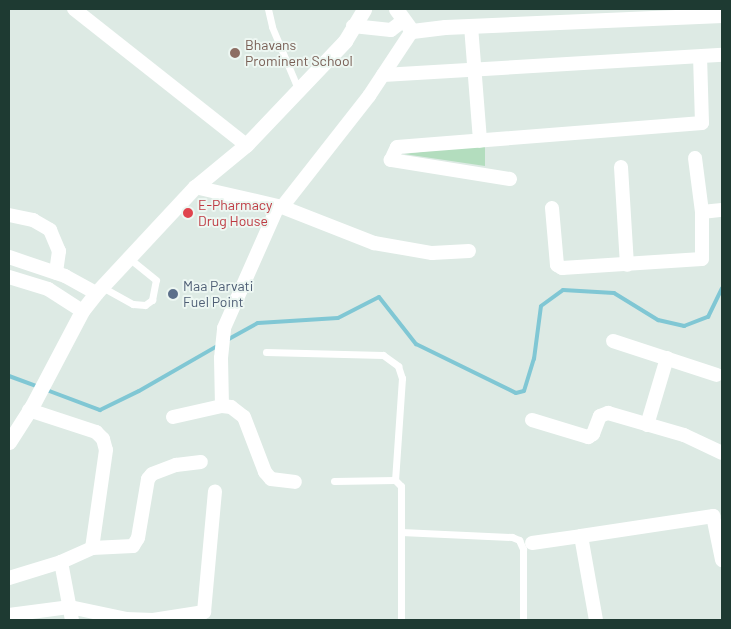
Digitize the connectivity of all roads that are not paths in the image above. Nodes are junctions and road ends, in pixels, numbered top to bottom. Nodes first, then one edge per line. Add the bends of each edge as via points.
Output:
1 (74, 9) edge
2 (268, 9) edge
3 (364, 9) edge
4 (722, 15) edge
5 (404, 20) edge
6 (353, 26) junction
7 (472, 26) junction
8 (722, 55) edge
9 (700, 57) junction
10 (476, 70) junction
11 (383, 75) junction
12 (299, 90) junction
13 (480, 142) junction
14 (246, 145) junction
15 (695, 158) dead end
16 (621, 167) dead end
17 (510, 179) dead end
18 (195, 187) junction
19 (280, 207) junction
20 (552, 208) dead end
21 (722, 210) edge
22 (702, 212) junction
23 (9, 215) edge
24 (469, 251) dead end
25 (9, 257) edge
26 (129, 258) junction
27 (627, 265) junction
28 (56, 273) junction
29 (9, 277) edge
30 (99, 290) junction
31 (82, 311) junction
32 (613, 341) dead end
33 (266, 352) dead end
34 (667, 358) junction
35 (717, 375) dead end
36 (222, 406) junction
37 (30, 408) junction
38 (173, 417) dead end
39 (532, 420) dead end
40 (647, 425) junction
41 (9, 442) edge
42 (722, 453) edge
43 (201, 462) dead end
44 (334, 480) dead end
45 (396, 480) junction
46 (294, 482) dead end
47 (215, 492) dead end
48 (401, 532) junction
49 (581, 536) junction
50 (532, 543) dead end
51 (92, 548) junction
52 (722, 560) edge
53 (61, 562) junction
54 (9, 578) edge
55 (71, 614) edge
56 (9, 615) edge
57 (401, 620) edge
58 (523, 620) edge
59 (596, 620) edge

1 - 14 street
2 - 12 lane via 272,27
3 - 6 street
4 - 7 street
5 - 6 street via 391,30
5 - 7 street
5 - 11 street
6 - 12 street via 345,41
7 - 10 street
8 - 9 street
9 - 10 street
9 - 13 street via 702,123
10 - 11 street
10 - 13 street
11 - 19 street
12 - 14 street
13 - 17 street via 397,147 391,160
14 - 18 street
15 - 22 street
16 - 27 street
18 - 19 street
18 - 26 street
19 - 24 street via 374,242 432,253
19 - 36 street via 223,342
20 - 27 street via 557,265 562,268
21 - 22 street
22 - 27 street via 702,259
23 - 28 street via 33,220 50,230 59,251
25 - 28 street
26 - 30 street
26 - 30 lane via 156,280 152,300 145,305 133,304
28 - 30 street
29 - 31 street via 48,289
30 - 31 street
31 - 37 street
32 - 34 street
33 - 45 lane via 383,355 398,366 402,378
34 - 35 street
34 - 40 street
36 - 38 street
36 - 46 street via 231,407 244,417 265,472 271,479
37 - 41 street
37 - 51 street via 96,432 103,439 106,450
39 - 40 street via 588,437 604,413
40 - 42 street via 684,435
43 - 51 street via 176,465 152,474 148,479 136,544
44 - 45 lane
45 - 48 lane via 401,486
47 - 55 street via 204,612 153,620
48 - 57 lane
48 - 58 lane via 520,540 523,549
49 - 50 street
49 - 52 street via 713,516
49 - 59 street
51 - 53 street
53 - 54 street
53 - 55 street
55 - 56 street

